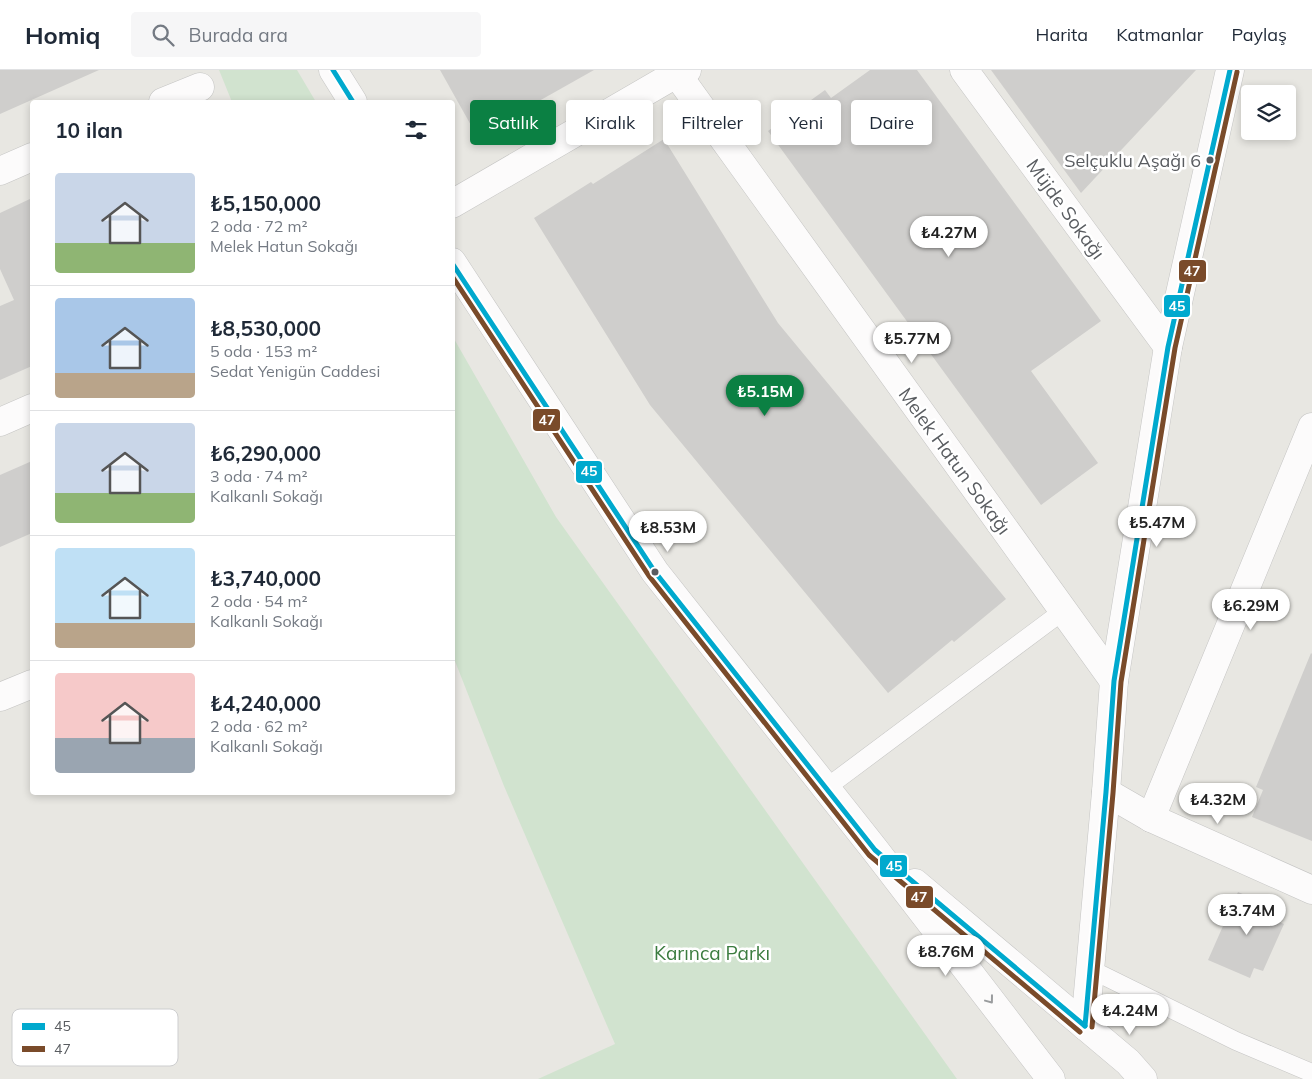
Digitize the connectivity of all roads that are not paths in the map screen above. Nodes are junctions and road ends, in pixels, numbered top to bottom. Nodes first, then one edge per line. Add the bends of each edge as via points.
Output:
1 (333, 70) edge
2 (964, 70) edge
3 (1230, 70) edge
4 (679, 71) edge
5 (200, 87) edge
6 (169, 100) edge
7 (352, 100) edge
8 (30, 158) edge
9 (0, 171) edge
10 (455, 202) edge
11 (455, 267) edge
12 (1168, 347) junction
13 (30, 409) edge
14 (0, 422) edge
15 (1312, 427) edge
16 (1064, 611) junction
17 (1114, 681) junction
18 (30, 685) edge
19 (0, 697) edge
20 (826, 788) junction
21 (1106, 792) junction
22 (1151, 818) junction
23 (875, 850) junction
24 (1312, 890) edge
25 (1090, 969) junction
26 (1085, 1026) junction
27 (1312, 1073) edge
28 (1051, 1079) edge
29 (1143, 1079) edge

1 - 7 street
2 - 12 street, Müjde Sokağı
3 - 12 street
4 - 10 street
4 - 16 street, Melek Hatun Sokağı
5 - 6 street
8 - 9 street
11 - 20 street via 655,572
12 - 17 street
13 - 14 street
15 - 22 street
16 - 17 street, Melek Hatun Sokağı
16 - 20 lane
17 - 21 street
18 - 19 street
20 - 23 street
21 - 22 street
21 - 25 street
22 - 24 street
23 - 26 street
23 -> 28 street
25 - 26 street
25 - 27 lane via 1236,1041
26 - 29 street

